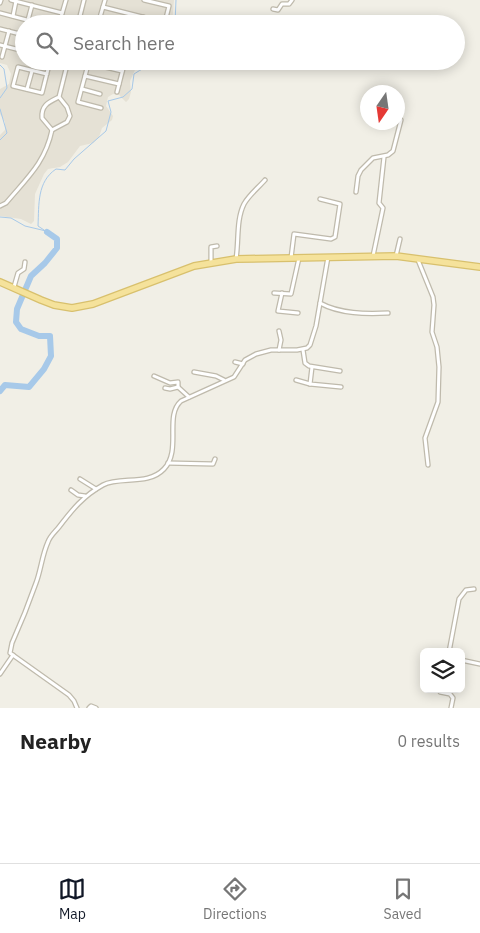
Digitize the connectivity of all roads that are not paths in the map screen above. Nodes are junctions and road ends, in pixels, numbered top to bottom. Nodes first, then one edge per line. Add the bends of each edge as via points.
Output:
1 (11, 0) edge
2 (66, 0) edge
3 (84, 0) edge
4 (104, 0) edge
5 (144, 0) edge
6 (292, 0) edge
7 (16, 1) junction
8 (32, 5) junction
9 (103, 7) junction
10 (273, 10) dead end
11 (0, 13) edge
12 (62, 13) joint
13 (29, 15) edge
14 (80, 15) edge
15 (101, 15) edge
16 (135, 15) edge
17 (167, 15) edge
18 (12, 16) junction
19 (15, 17) edge
20 (0, 29) edge
21 (9, 31) junction
22 (15, 33) edge
23 (0, 46) edge
24 (5, 47) junction
25 (15, 49) edge
26 (2, 57) dead end
27 (17, 70) edge
28 (32, 70) joint
29 (48, 70) edge
30 (66, 70) edge
31 (87, 70) edge
32 (118, 70) edge
33 (122, 71) joint
34 (47, 74) junction
35 (85, 76) junction
36 (119, 84) junction
37 (28, 89) junction
38 (82, 89) junction
39 (117, 92) dead end
40 (100, 94) dead end
41 (59, 97) junction
42 (102, 108) dead end
43 (52, 130) junction
44 (399, 130) edge
45 (384, 157) junction
46 (265, 180) dead end
47 (356, 192) dead end
48 (320, 199) dead end
49 (0, 206) edge
50 (400, 239) dead end
51 (217, 246) dead end
52 (396, 256) junction
53 (328, 257) junction
54 (291, 258) junction
55 (300, 258) junction
56 (372, 258) junction
57 (417, 258) junction
58 (236, 259) junction
59 (24, 262) dead end
60 (211, 263) junction
61 (480, 267) edge
62 (0, 282) edge
63 (16, 288) junction
64 (274, 293) dead end
65 (282, 293) junction
66 (320, 303) junction
67 (298, 313) dead end
68 (388, 313) dead end
69 (279, 331) dead end
70 (279, 350) junction
71 (302, 350) junction
72 (235, 362) dead end
73 (243, 364) junction
74 (312, 368) junction
75 (340, 371) dead end
76 (194, 372) dead end
77 (154, 376) dead end
78 (296, 380) dead end
79 (185, 381) dead end
80 (225, 381) junction
81 (178, 382) junction
82 (310, 384) junction
83 (178, 387) junction
84 (165, 388) dead end
85 (340, 388) dead end
86 (189, 397) junction
87 (215, 460) dead end
88 (168, 462) junction
89 (428, 465) dead end
90 (80, 479) dead end
91 (96, 489) junction
92 (71, 490) dead end
93 (85, 496) junction
94 (474, 589) dead end
95 (450, 648) edge
96 (13, 656) junction
97 (465, 661) edge
98 (480, 664) edge
99 (0, 674) edge
100 (445, 693) edge
101 (77, 708) edge
102 (89, 708) edge
103 (96, 708) edge
104 (451, 708) edge

1 - 7 street
2 - 12 street
3 - 14 street
4 - 9 street
5 - 17 street via 169,6
6 - 10 street
7 - 8 street
7 - 18 street
8 - 12 street
8 - 13 street
9 - 15 street
9 - 16 street
11 - 18 street
18 - 19 street
20 - 21 street
21 - 22 street
21 - 24 street
23 - 24 street
24 - 25 street
24 - 26 street
27 - 37 street via 13,86
28 - 34 street
28 - 37 street
29 - 34 street
30 - 41 street
31 - 35 street
32 - 33 street
33 - 36 street
34 - 37 street via 42,93
35 - 36 street
35 - 38 street
36 - 39 street
38 - 40 street
38 - 42 street via 78,102
41 - 43 street via 43,108 42,118
41 - 43 street via 70,116 67,122
43 - 49 street via 47,150 38,164
44 - 45 street via 394,149
45 - 47 street via 373,158 361,170
45 - 56 street via 379,202 384,208
46 - 58 street via 244,204
48 - 54 street via 340,204 335,237 294,234
50 - 52 street
51 - 60 street via 211,247
52 - 56 main road
52 - 57 main road
53 - 55 main road
53 - 56 main road
53 - 66 street
54 - 55 main road
54 - 58 main road
55 - 65 street via 291,294
57 - 61 main road
57 - 89 street via 433,297 432,332 439,367 438,402 425,438
58 - 60 main road
59 - 63 street
60 - 63 main road via 72,308 54,305
62 - 63 main road
64 - 65 street
65 - 67 street via 278,311
66 - 68 street via 349,312
66 - 71 street via 310,345
69 - 70 street
70 - 71 street
70 - 73 street via 252,356
71 - 74 street via 305,363
72 - 73 street
73 - 80 street via 234,377
74 - 75 street
74 - 82 street
76 - 80 street
77 - 81 street via 170,383
78 - 82 street
79 - 81 street
80 - 86 street
81 - 83 street
82 - 85 street
83 - 84 street
83 - 86 street
86 - 88 street via 174,410 173,442
87 - 88 street via 213,464
88 - 91 street via 164,470 155,475 131,481 110,481
90 - 91 street
91 - 93 street
92 - 93 street
93 - 96 street via 48,542 37,582 10,647
94 - 95 street via 466,590 459,598
96 - 99 street
96 - 101 street via 69,695
97 - 98 street
100 - 104 street via 453,698
102 - 103 street

